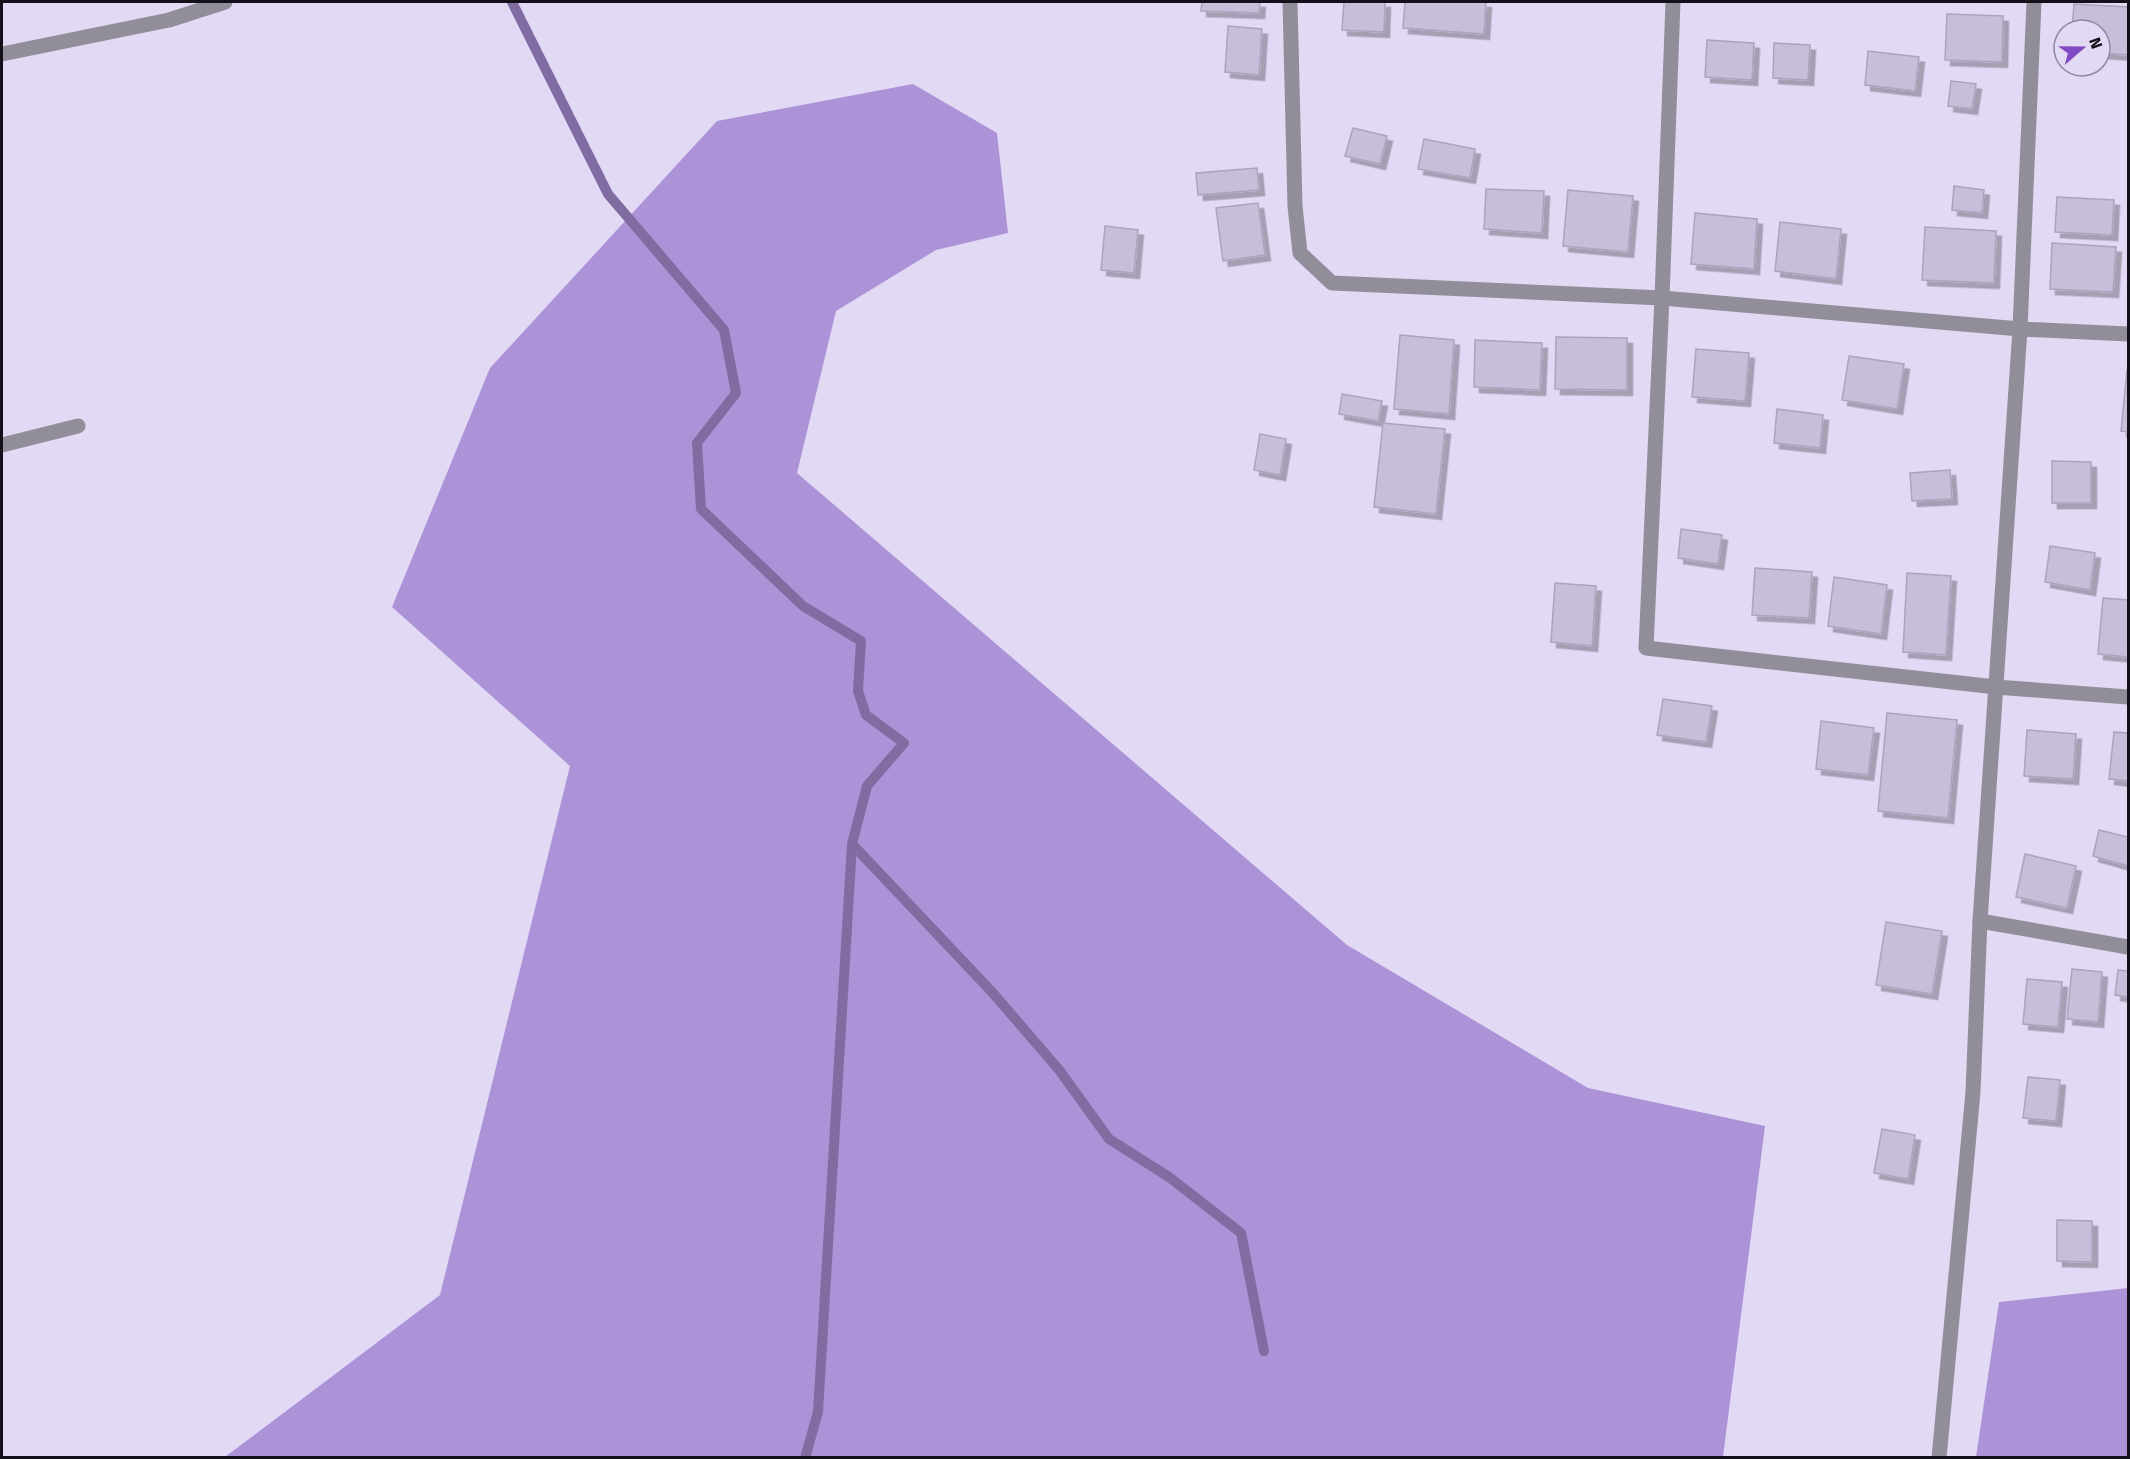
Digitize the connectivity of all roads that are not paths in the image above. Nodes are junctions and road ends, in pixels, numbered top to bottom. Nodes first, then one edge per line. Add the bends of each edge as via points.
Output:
1 (225, 2) edge
2 (1290, 2) edge
3 (1673, 2) edge
4 (2034, 2) edge
5 (2, 54) edge
6 (1662, 298) junction
7 (2020, 329) junction
8 (2128, 334) edge
9 (78, 426) dead end
10 (2, 445) edge
11 (1996, 687) junction
12 (2128, 697) edge
13 (1980, 921) junction
14 (2128, 948) edge
15 (1940, 1458) edge

1 - 5 street via 169,20
2 - 6 street via 1295,206 1300,253 1332,283
3 - 6 street
4 - 7 street
6 - 7 street
6 - 11 street via 1646,648
7 - 8 street
7 - 11 street
9 - 10 street
11 - 12 street
11 - 13 street
13 - 14 street
13 - 15 street via 1972,1092

